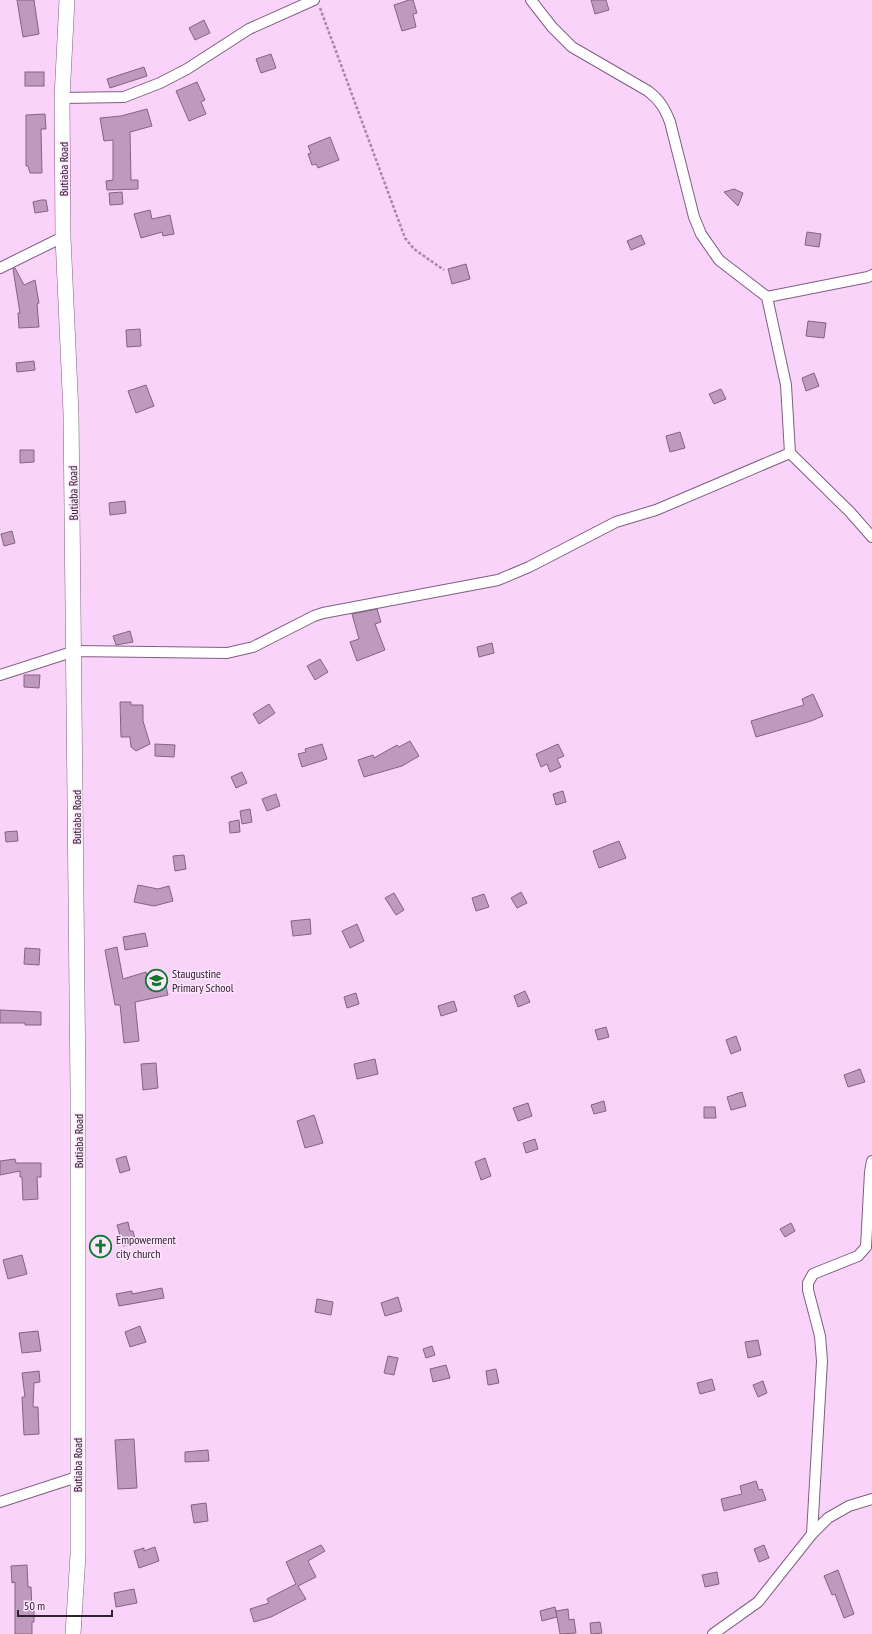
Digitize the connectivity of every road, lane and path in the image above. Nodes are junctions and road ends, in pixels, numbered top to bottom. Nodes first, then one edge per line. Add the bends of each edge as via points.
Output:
1 (67, 0) edge
2 (531, 0) edge
3 (317, 4) edge
4 (62, 98) junction
5 (63, 237) junction
6 (0, 268) edge
7 (444, 270) dead end
8 (872, 275) edge
9 (768, 298) junction
10 (790, 453) junction
11 (871, 535) edge
12 (75, 652) junction
13 (0, 675) edge
14 (872, 1160) edge
15 (77, 1477) junction
16 (872, 1499) edge
17 (0, 1502) edge
18 (812, 1534) junction
19 (73, 1634) edge
20 (713, 1634) edge

1 - 4 main road, Butiaba Road
2 - 9 street via 572,47 658,98 670,122 694,217 701,234 719,260
3 - 4 street via 249,29 187,69 124,97
3 - 7 path via 405,238 414,249
4 - 5 main road, Butiaba Road
5 - 6 street
5 - 12 main road, Butiaba Road via 72,413
8 - 9 street
9 - 10 street via 786,385
10 - 11 street
10 - 12 street via 656,510 616,522 530,567 498,580 323,613 253,647 227,653
12 - 13 street
12 - 15 main road, Butiaba Road
14 - 18 street via 866,1246 858,1256 813,1274 808,1283 820,1336 822,1361
15 - 17 street
15 - 19 main road, Butiaba Road via 78,1555
16 - 18 street via 849,1506 833,1515
18 - 20 street via 758,1602

